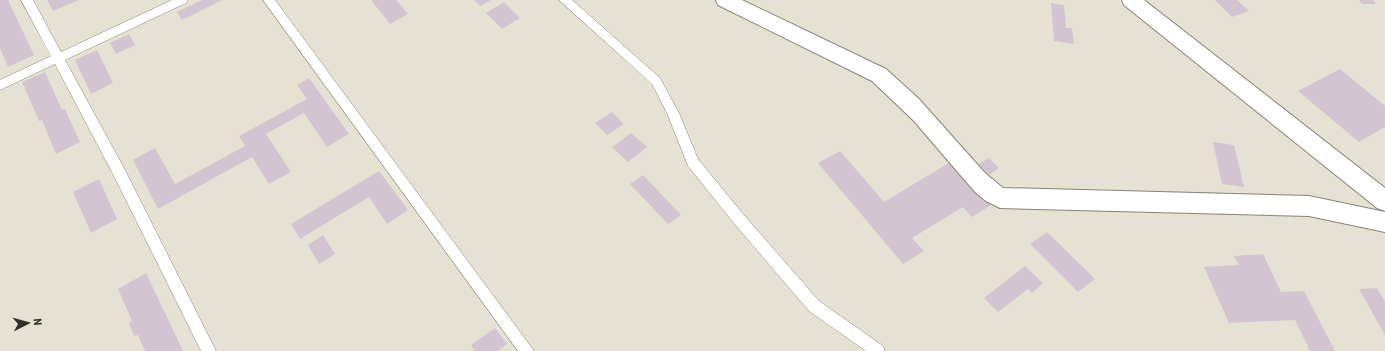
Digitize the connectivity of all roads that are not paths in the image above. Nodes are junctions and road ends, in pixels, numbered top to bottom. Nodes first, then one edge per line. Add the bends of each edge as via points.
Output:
1 (27, 0) edge
2 (182, 0) edge
3 (269, 0) edge
4 (565, 0) edge
5 (725, 0) edge
6 (1131, 0) edge
7 (58, 58) junction
8 (0, 85) edge
9 (1385, 201) edge
10 (1385, 222) edge
11 (208, 351) edge
12 (527, 351) edge
13 (878, 351) edge

1 - 7 lane
2 - 7 lane
3 - 12 lane
4 - 13 lane via 656,81 673,113 693,162 814,306
5 - 10 street via 879,75 900,90 979,181 1000,198 1309,206
6 - 9 street
7 - 8 lane
7 - 11 lane via 120,174

